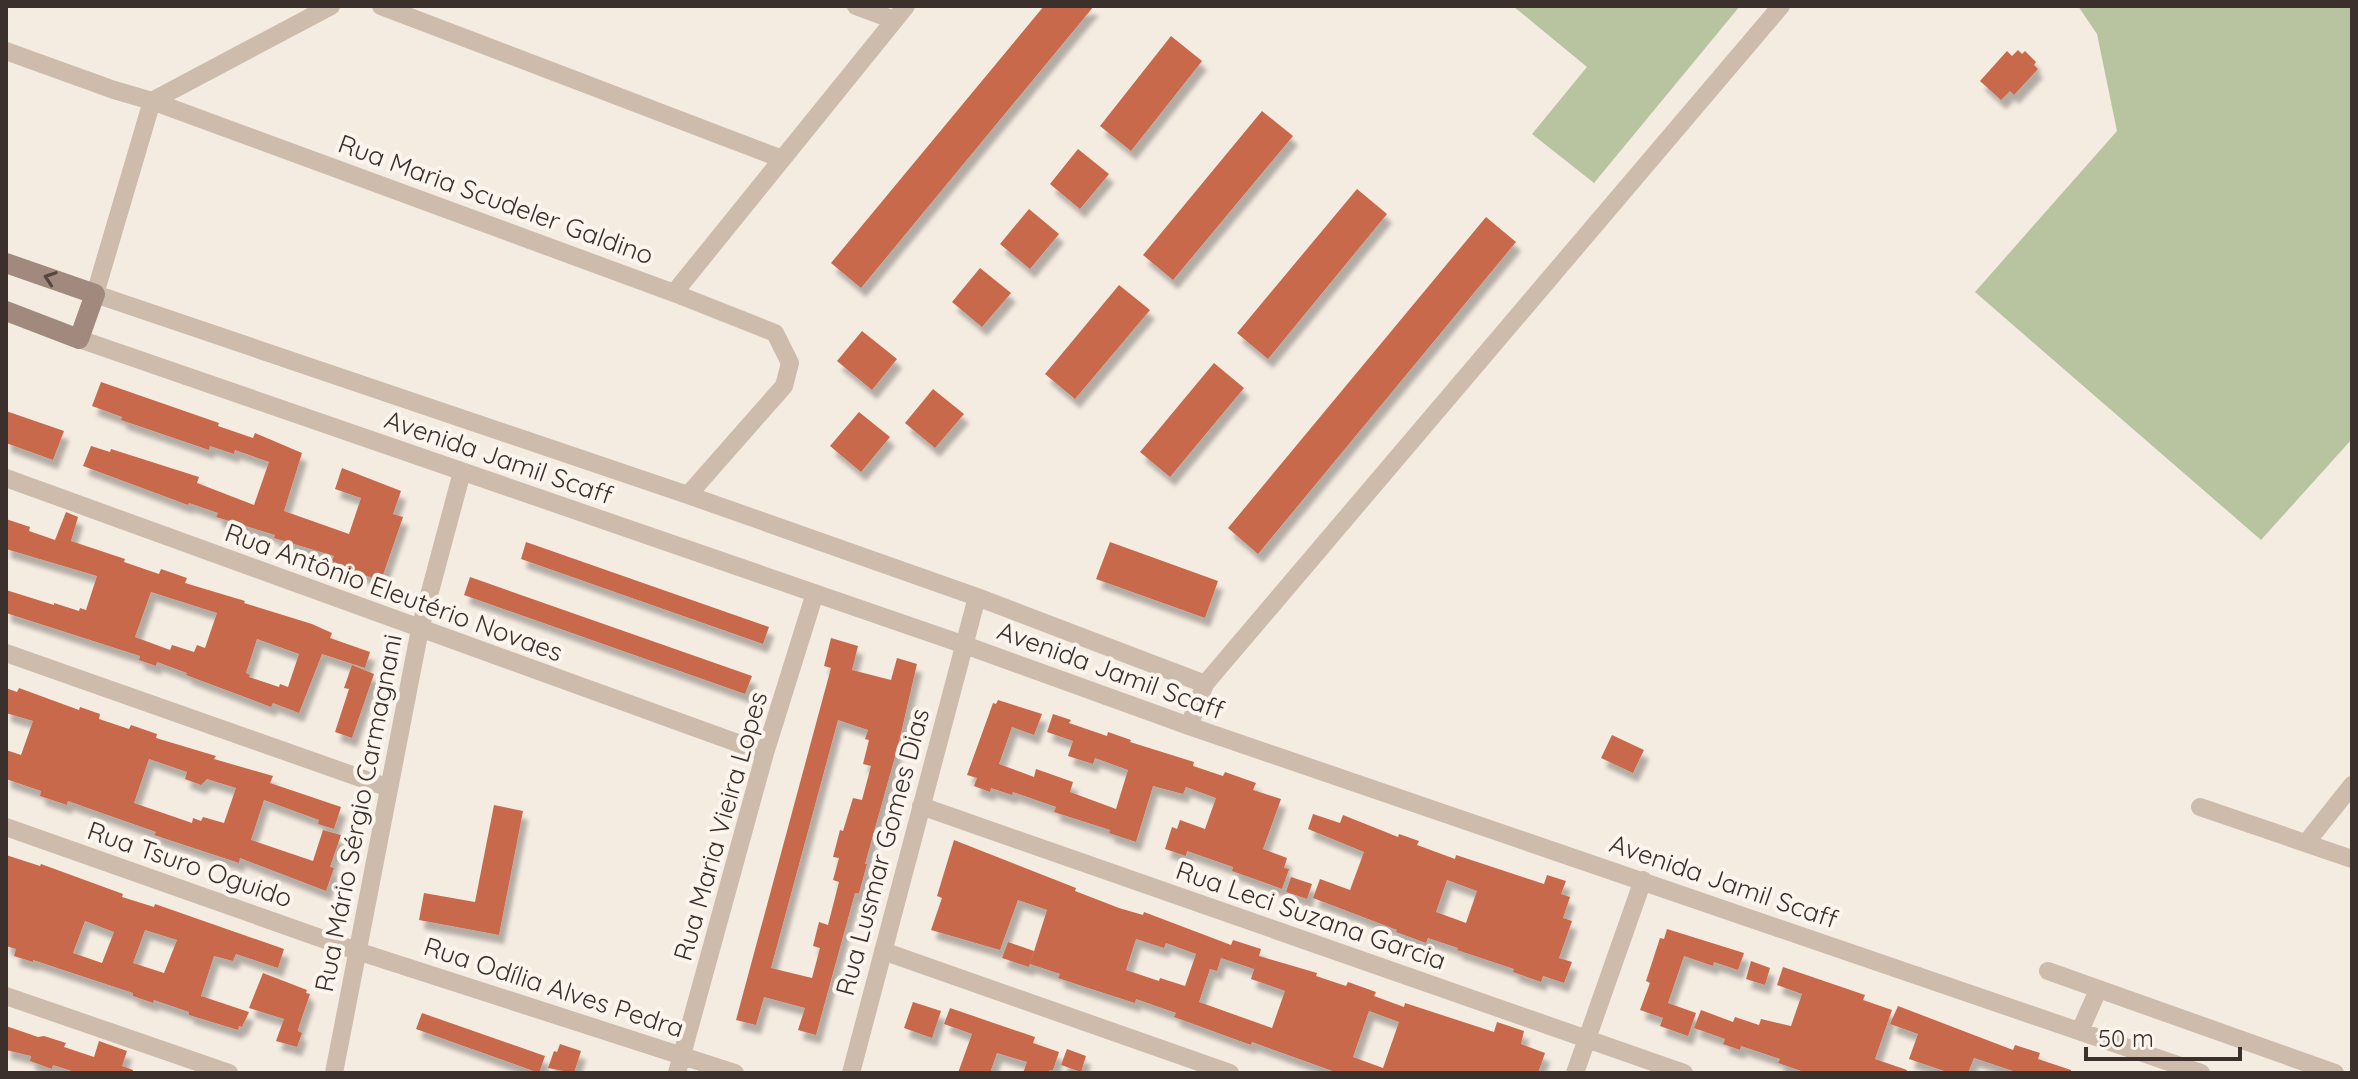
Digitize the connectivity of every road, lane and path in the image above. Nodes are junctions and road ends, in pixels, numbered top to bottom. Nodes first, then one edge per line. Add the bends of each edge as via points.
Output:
1 (331, 6) edge
2 (381, 6) edge
3 (856, 6) edge
4 (1781, 6) edge
5 (900, 13) edge
6 (6, 51) edge
7 (152, 101) junction
8 (782, 159) junction
9 (6, 263) edge
10 (674, 293) junction
11 (95, 294) junction
12 (6, 311) edge
13 (26, 319) junction
14 (6, 332) edge
15 (79, 339) junction
16 (462, 472) junction
17 (6, 478) edge
18 (688, 495) junction
19 (815, 593) junction
20 (977, 597) junction
21 (420, 629) junction
22 (962, 644) junction
23 (6, 653) edge
24 (1205, 684) junction
25 (1189, 726) junction
26 (765, 753) junction
27 (2352, 785) edge
28 (389, 788) junction
29 (921, 806) junction
30 (2200, 807) dead end
31 (6, 827) edge
32 (2306, 843) junction
33 (2352, 859) edge
34 (1643, 880) junction
35 (357, 951) junction
36 (883, 951) junction
37 (2048, 971) dead end
38 (2098, 990) junction
39 (6, 996) edge
40 (2080, 1031) junction
41 (1586, 1039) junction
42 (680, 1064) edge
43 (229, 1073) edge
44 (334, 1073) edge
45 (735, 1073) edge
46 (851, 1073) edge
47 (1230, 1073) edge
48 (1575, 1073) edge
49 (1684, 1073) edge
50 (2201, 1073) edge
51 (2335, 1073) edge

1 - 7 street
2 - 8 street
3 - 5 street
4 - 24 street
5 - 8 street
6 - 7 street, Rua Maria Scudeler Galdino
7 - 10 street, Rua Maria Scudeler Galdino
7 - 11 street
8 - 10 street
11 -> 9 street, Avenida Jamil Scaff
10 - 18 street, Rua Maria Scudeler Galdino via 775,333 790,363 784,386
11 - 15 street
11 - 18 street, Avenida Jamil Scaff
12 - 13 street, Avenida Jamil Scaff
13 - 14 street
13 - 15 street, Avenida Jamil Scaff
15 - 16 street, Avenida Jamil Scaff
16 - 19 street, Avenida Jamil Scaff
16 - 21 street, Rua Mário Sérgio Carmagnani
17 - 21 street, Rua Antônio Eleutério Novaes
18 - 20 street, Avenida Jamil Scaff
19 - 22 street, Avenida Jamil Scaff
19 - 26 street, Rua Maria Vieira Lopes
20 - 22 street, Rua Lusmar Gomes Dias
20 - 24 street, Avenida Jamil Scaff
21 - 26 street, Rua Antônio Eleutério Novaes
21 - 28 street, Rua Mário Sérgio Carmagnani
22 - 25 street, Avenida Jamil Scaff
22 - 29 street, Rua Lusmar Gomes Dias
23 - 28 street
24 - 25 street
25 - 34 street, Avenida Jamil Scaff
26 - 42 street, Rua Maria Vieira Lopes
27 - 32 street
28 - 35 street, Rua Mário Sérgio Carmagnani
29 - 36 street, Rua Lusmar Gomes Dias
29 - 41 street, Rua Leci Suzana Garcia
30 - 32 street
31 - 35 street, Rua Tsuro Oguido
32 - 33 street
34 - 40 street, Avenida Jamil Scaff
34 - 41 street
35 - 42 street, Rua Odília Alves Pedra
35 - 44 street, Rua Mário Sérgio Carmagnani
36 - 46 street, Rua Lusmar Gomes Dias
36 - 47 street
37 - 38 street
38 - 40 street
38 - 51 street
39 - 43 street
40 - 50 street, Avenida Jamil Scaff
41 - 48 street
41 - 49 street, Rua Leci Suzana Garcia
42 - 45 street, Rua Odília Alves Pedra

